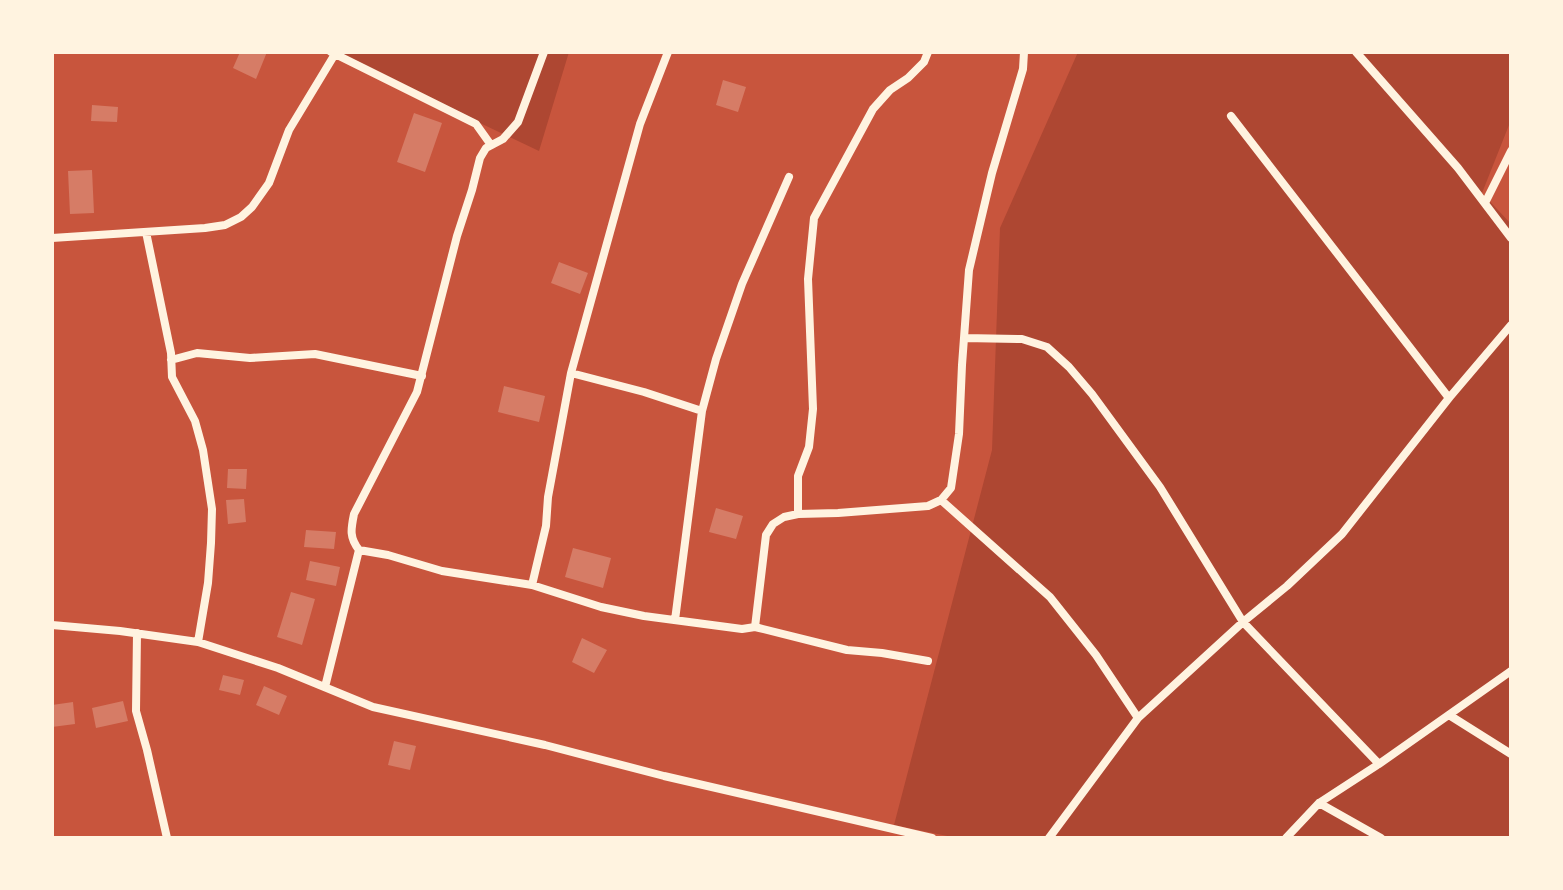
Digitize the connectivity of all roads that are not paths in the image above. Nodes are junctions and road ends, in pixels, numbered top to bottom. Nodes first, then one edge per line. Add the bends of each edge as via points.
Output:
1 (544, 52) edge
2 (668, 52) edge
3 (928, 52) edge
4 (1024, 52) edge
5 (1356, 52) edge
6 (333, 53) edge
7 (1231, 116) dead end
8 (491, 145) junction
9 (1511, 151) edge
10 (789, 177) dead end
11 (1485, 203) junction
12 (146, 232) junction
13 (52, 238) edge
14 (1511, 238) edge
15 (1511, 325) edge
16 (964, 338) junction
17 (171, 360) junction
18 (571, 373) junction
19 (422, 376) junction
20 (1449, 398) junction
21 (702, 411) junction
22 (941, 500) junction
23 (798, 514) junction
24 (359, 550) junction
25 (532, 585) junction
26 (675, 620) junction
27 (1243, 622) junction
28 (52, 625) edge
29 (755, 627) junction
30 (137, 633) junction
31 (198, 642) junction
32 (928, 661) dead end
33 (1511, 671) edge
34 (325, 687) junction
35 (1449, 715) junction
36 (1138, 718) junction
37 (1511, 754) edge
38 (1379, 764) junction
39 (1319, 803) junction
40 (167, 838) edge
41 (932, 838) edge
42 (1049, 838) edge
43 (1286, 838) edge
44 (1381, 838) edge

1 - 8 street via 518,122
2 - 18 street via 640,124
3 - 23 street via 924,62 873,109 814,218 808,279 813,409 809,447 798,476
4 - 16 street via 969,270
5 - 11 street
6 - 8 street via 476,124
6 - 12 street via 252,207 225,225
7 - 20 street
8 - 19 street via 476,168
9 - 11 street
10 - 21 street via 742,284
11 - 14 street
12 - 13 street
12 - 17 street
15 - 20 street
16 - 22 street via 959,434 951,488
16 - 27 street via 1022,339 1047,347 1069,367 1160,487
17 - 19 street via 197,353 250,358 315,354
17 - 31 street via 172,377 203,450 212,509
18 - 21 street
18 - 25 street
19 - 24 street via 354,514 350,534
20 - 27 street via 1342,534
21 - 26 street
22 - 23 street via 928,506
22 - 36 street via 1050,597
23 - 29 street via 773,524 766,535
24 - 25 street via 442,571
24 - 34 street
25 - 26 street via 601,607
26 - 29 street
27 - 36 street
27 - 38 street
28 - 30 street
29 - 32 street via 847,650
30 - 31 street
30 - 40 street via 136,711
31 - 34 street
33 - 35 street
34 - 41 street via 373,707
35 - 37 street
35 - 38 street
36 - 42 street
38 - 39 street
39 - 43 street
39 - 44 street

